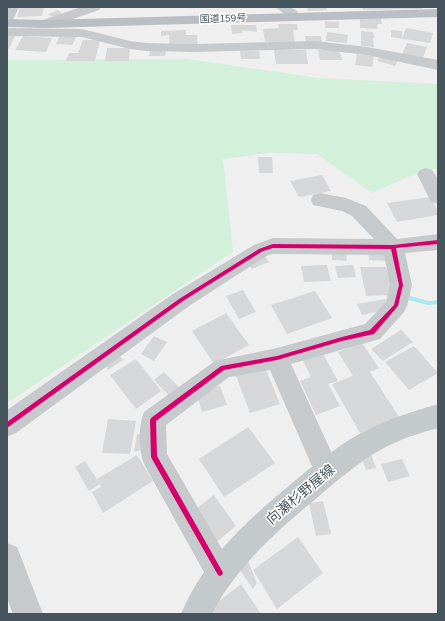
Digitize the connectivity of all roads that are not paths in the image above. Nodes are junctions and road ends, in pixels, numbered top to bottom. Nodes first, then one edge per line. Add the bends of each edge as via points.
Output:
1 (12, 7) edge
2 (94, 7) edge
3 (282, 7) edge
4 (438, 13) edge
5 (294, 18) junction
6 (7, 19) edge
7 (7, 23) edge
8 (45, 24) junction
9 (7, 32) edge
10 (438, 65) edge
11 (426, 174) dead end
12 (438, 196) edge
13 (320, 200) dead end
14 (438, 242) edge
15 (393, 247) junction
16 (277, 358) junction
17 (438, 416) edge
18 (7, 426) edge
19 (328, 471) junction
20 (7, 557) edge
21 (220, 573) junction
22 (28, 614) edge
23 (196, 614) edge

1 - 6 street
2 - 8 street
3 - 5 street via 292,13
4 - 5 highway, 国道159号
5 - 8 highway, 国道159号
7 - 8 highway, 国道159号
9 - 10 street via 82,33 146,47 315,46 367,51
11 - 12 street
13 - 15 street via 346,205 359,211
14 - 15 street
15 - 16 street via 401,285 396,306 372,332
15 - 18 street via 273,246 261,250 181,300
16 - 19 street
16 - 21 street via 223,368 154,420 154,457
17 - 19 main road, 向瀬杉野屋線 via 402,427 367,444
19 - 21 main road, 向瀬杉野屋線 via 258,531
20 - 22 street
21 - 23 main road, 向瀬杉野屋線

